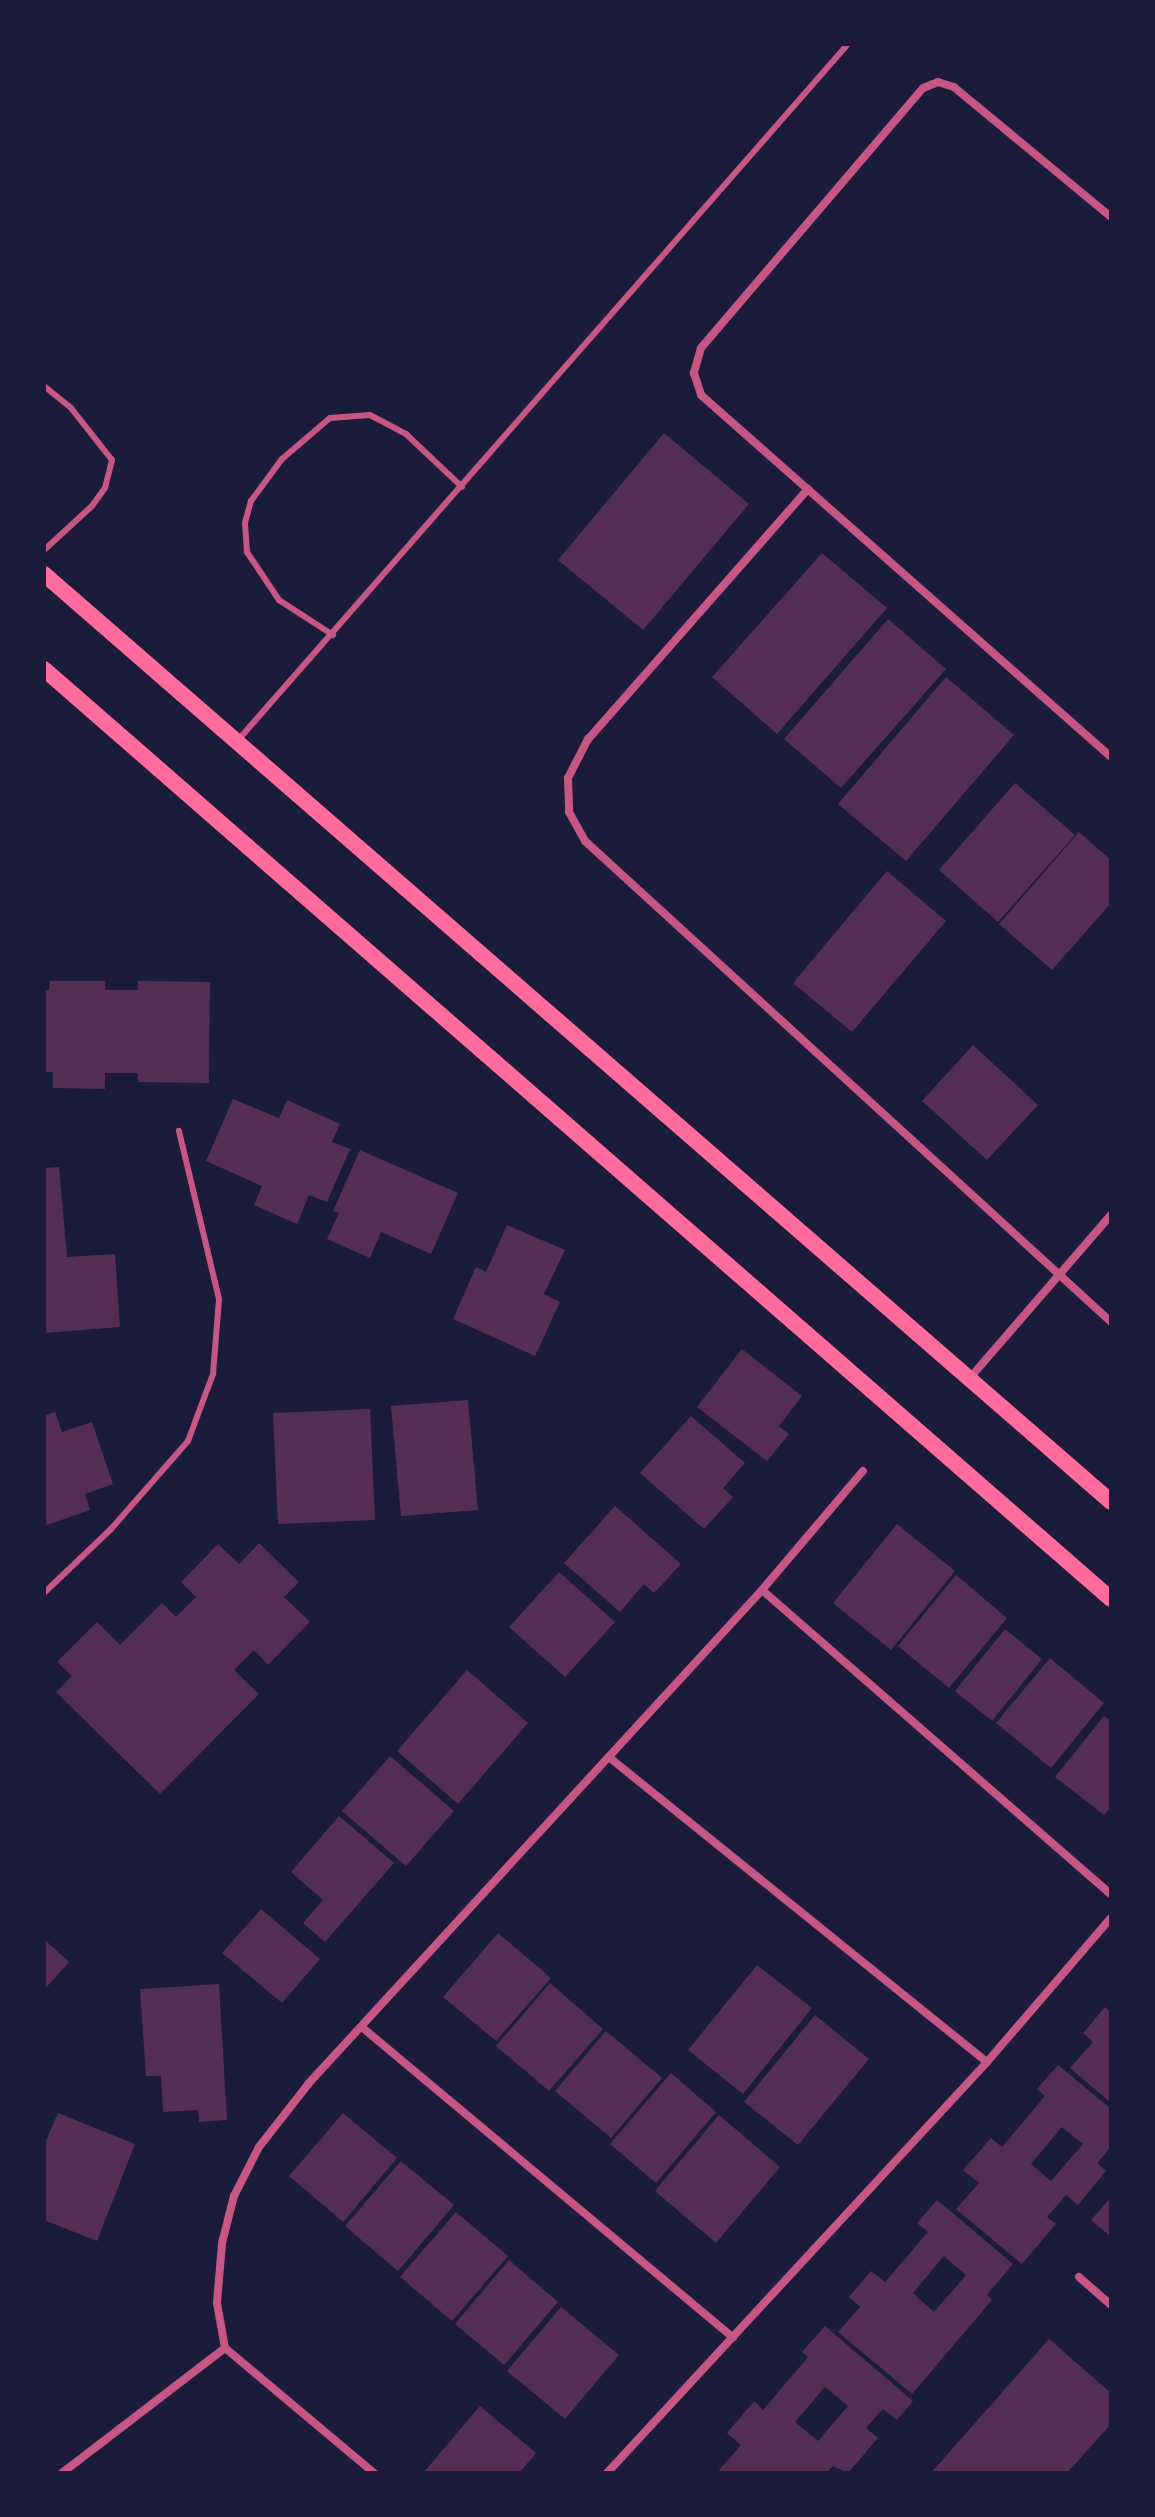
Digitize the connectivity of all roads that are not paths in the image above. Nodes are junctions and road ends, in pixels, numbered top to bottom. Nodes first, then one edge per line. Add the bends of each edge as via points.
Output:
1 (848, 44) edge
2 (1111, 217) edge
3 (44, 386) edge
4 (462, 487) junction
5 (808, 489) junction
6 (44, 550) edge
7 (44, 574) edge
8 (333, 635) junction
9 (44, 669) edge
10 (236, 741) junction
11 (1111, 757) edge
12 (179, 1131) dead end
13 (1111, 1215) edge
14 (1059, 1276) junction
15 (1111, 1322) edge
16 (968, 1380) junction
17 (863, 1471) dead end
18 (1111, 1502) edge
19 (762, 1590) junction
20 (44, 1593) edge
21 (1111, 1599) edge
22 (610, 1758) junction
23 (1111, 1894) edge
24 (1111, 1918) edge
25 (364, 2029) junction
26 (987, 2062) junction
27 (1079, 2277) dead end
28 (1111, 2305) edge
29 (733, 2337) junction
30 (225, 2348) junction
31 (62, 2473) edge
32 (374, 2473) edge
33 (607, 2473) edge

1 - 4 lane
2 - 5 street via 954,87 938,82 923,88 701,348 694,373 701,395
3 - 6 lane via 71,408 112,460 105,488 92,506
4 - 8 lane
4 - 8 lane via 406,434 370,415 330,418 282,459 251,501 245,523 247,552 279,600
5 - 11 street
5 - 14 street via 588,739 568,778 569,812 585,841
7 - 10 main road
8 - 10 lane
9 - 21 main road
10 - 16 main road
12 - 20 lane via 219,1299 213,1374 188,1441 111,1529
13 - 14 street
14 - 15 street
14 - 16 street
16 - 18 main road
17 - 19 street
19 - 22 street
19 - 23 street
22 - 25 street
22 - 26 street
24 - 26 street
25 - 29 street
25 - 30 street via 292,2104 259,2147 234,2196 222,2243 217,2303
26 - 29 street
27 - 28 street
29 - 33 street
30 - 31 street
30 - 32 street

